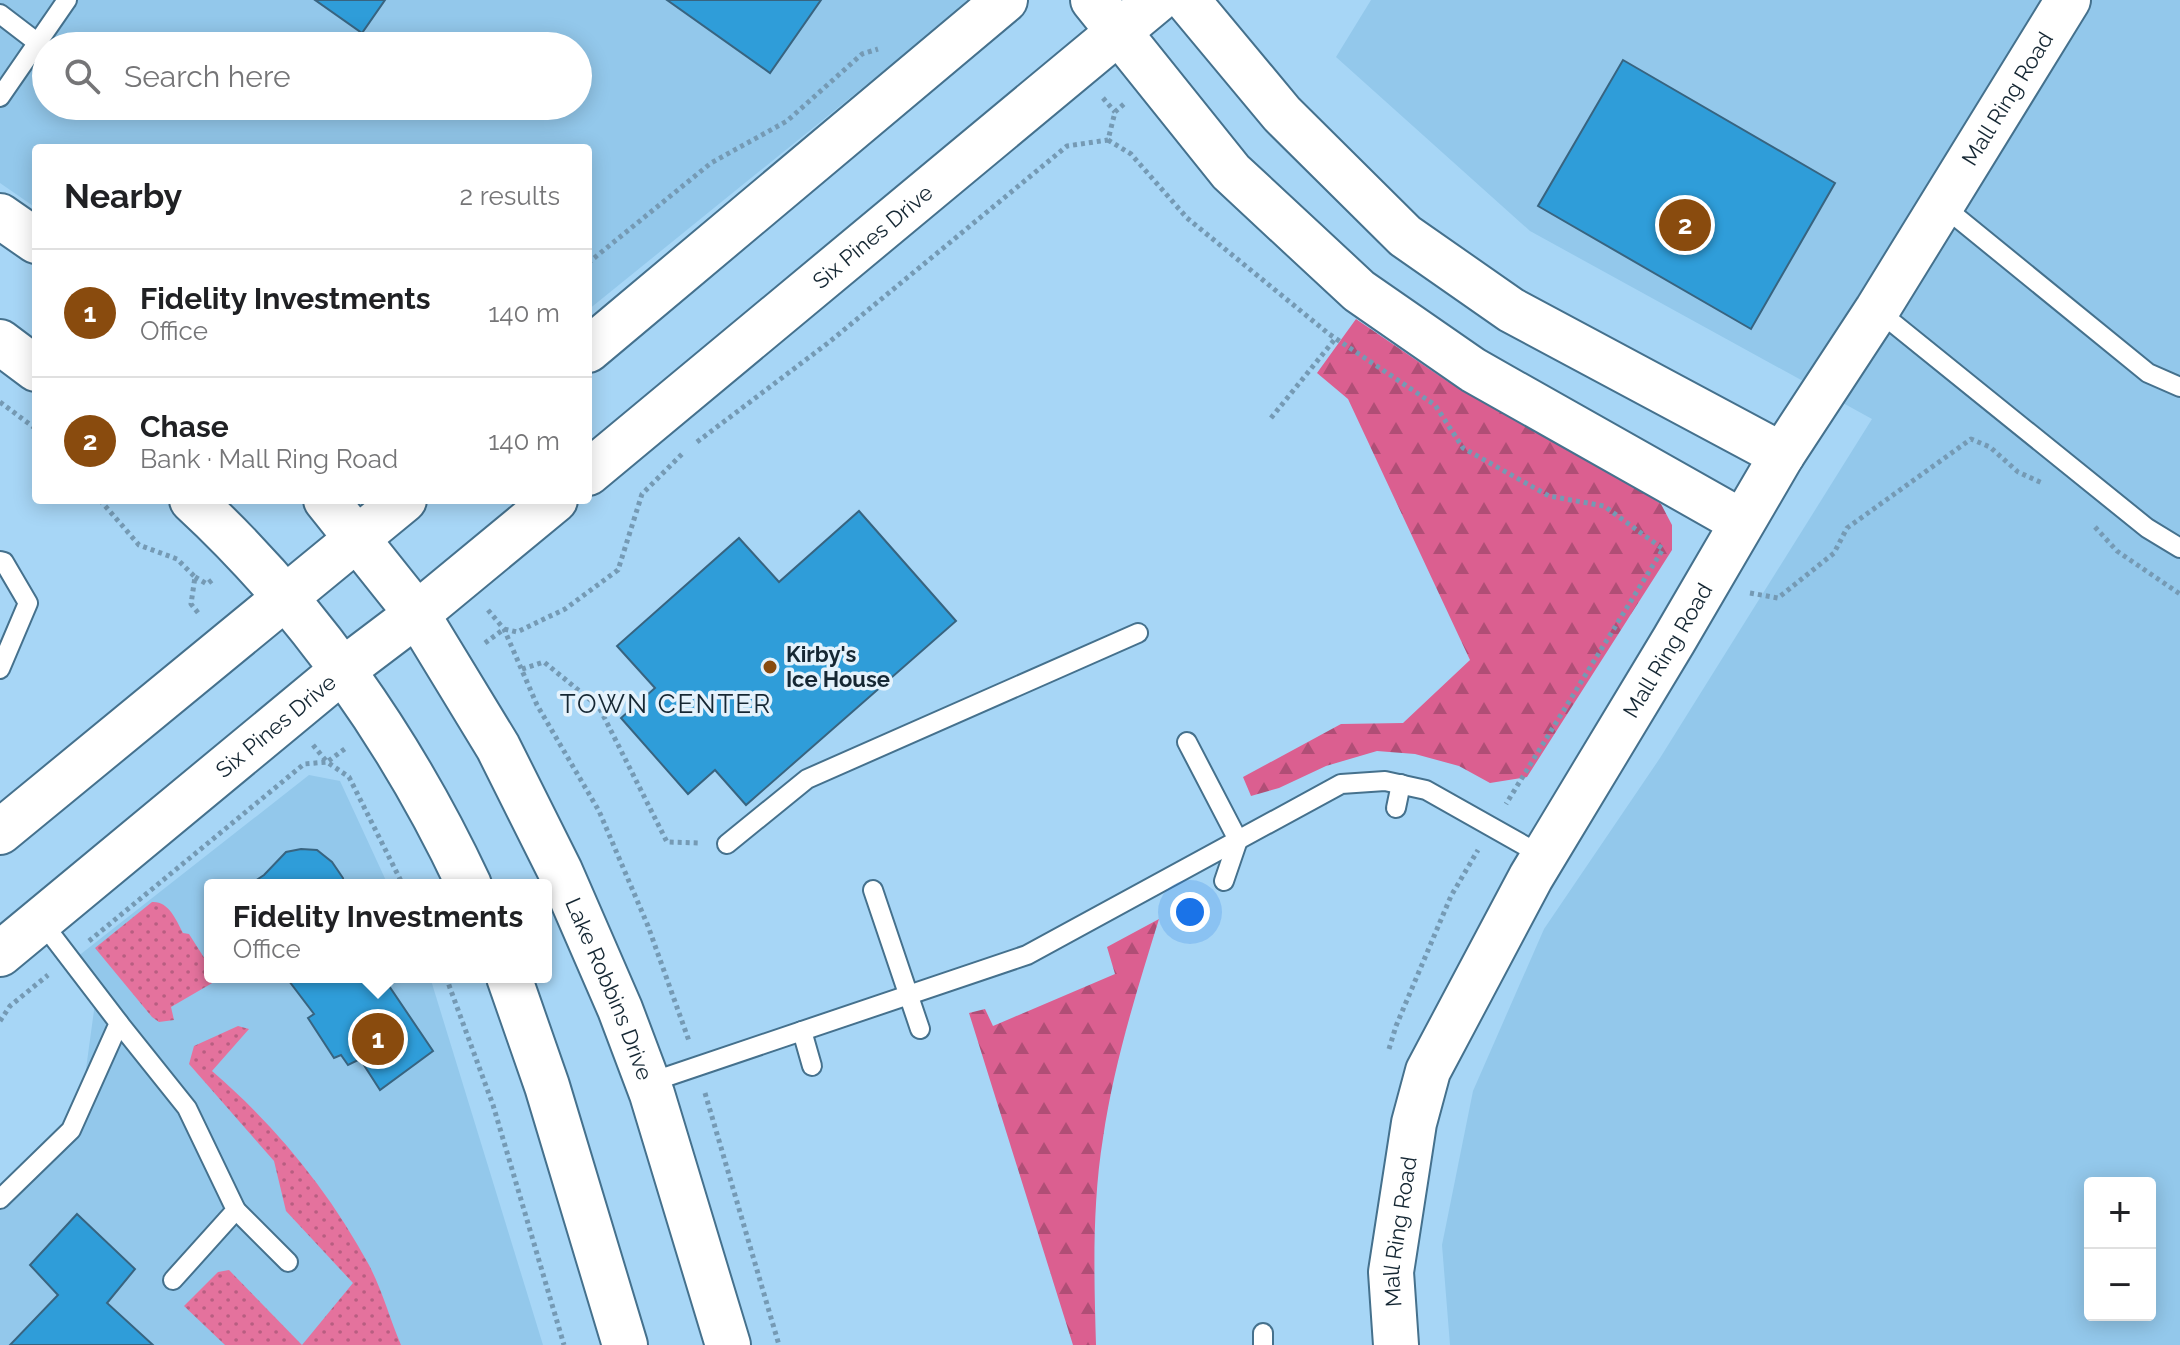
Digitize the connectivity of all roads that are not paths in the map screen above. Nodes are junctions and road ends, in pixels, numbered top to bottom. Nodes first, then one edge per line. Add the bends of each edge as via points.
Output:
1 (67, 0) edge
2 (1005, 0) edge
3 (1157, 0) edge
4 (1187, 0) edge
5 (2068, 0) edge
6 (0, 14) edge
7 (1106, 16) edge
8 (45, 32) edge
9 (32, 38) edge
10 (32, 52) edge
11 (0, 97) edge
12 (1943, 206) junction
13 (0, 216) edge
14 (32, 238) edge
15 (1877, 310) junction
16 (0, 342) edge
17 (592, 347) edge
18 (32, 366) edge
19 (2180, 387) edge
20 (1782, 455) junction
21 (592, 469) edge
22 (196, 504) edge
23 (329, 504) edge
24 (399, 504) edge
25 (550, 504) edge
26 (1742, 522) junction
27 (357, 536) junction
28 (2180, 548) edge
29 (0, 561) edge
30 (284, 598) junction
31 (417, 614) junction
32 (1138, 633) dead end
33 (0, 669) edge
34 (343, 670) junction
35 (1187, 742) dead end
36 (1401, 784) junction
37 (1396, 808) dead end
38 (0, 832) edge
39 (1238, 840) junction
40 (727, 844) road end
41 (1543, 856) junction
42 (466, 879) edge
43 (1224, 881) dead end
44 (873, 890) dead end
45 (41, 921) junction
46 (0, 954) edge
47 (511, 983) edge
48 (907, 995) junction
49 (119, 1023) junction
50 (920, 1029) dead end
51 (802, 1031) junction
52 (812, 1066) dead end
53 (648, 1083) junction
54 (0, 1199) edge
55 (236, 1210) junction
56 (288, 1262) dead end
57 (173, 1280) dead end
58 (625, 1345) edge
59 (728, 1345) edge
60 (1396, 1345) edge

1 - 8 lane
2 - 17 street
3 - 7 street, Six Pines Drive
4 - 20 street via 1282,114 1405,236 1511,310
5 - 12 street, Mall Ring Road
6 - 9 lane
7 - 21 street, Six Pines Drive
7 - 26 street via 1231,172 1359,291 1473,370
10 - 11 lane
12 - 15 street, Mall Ring Road
12 - 19 lane via 2148,373
13 - 14 street
15 - 20 street, Mall Ring Road
15 - 28 lane via 2147,528
16 - 18 street
20 - 26 street, Mall Ring Road
22 - 30 street
23 - 27 street, Lake Robbins Drive
24 - 27 street
25 - 31 street, Six Pines Drive
26 - 41 street, Mall Ring Road
27 - 30 street
27 - 31 street, Lake Robbins Drive
29 - 33 lane via 28,603
30 - 34 street
30 - 38 street
31 - 34 street, Six Pines Drive
31 - 53 street, Lake Robbins Drive via 498,747 560,871
32 - 40 lane via 807,779
34 - 42 street via 418,786
34 - 45 street, Six Pines Drive
35 - 39 lane
36 - 37 lane
36 - 39 lane via 1341,784
36 - 41 lane via 1426,790
39 - 43 lane
39 - 48 lane via 1027,955
41 - 60 street, Mall Ring Road via 1428,1071 1414,1123 1391,1272
44 - 48 lane
45 - 46 street, Six Pines Drive
45 - 49 lane
47 - 58 street
48 - 50 lane
48 - 51 lane
49 - 54 lane via 71,1130
49 - 55 lane via 187,1108
51 - 52 lane
51 - 53 lane
53 - 59 street, Lake Robbins Drive
55 - 56 lane
55 - 57 lane

